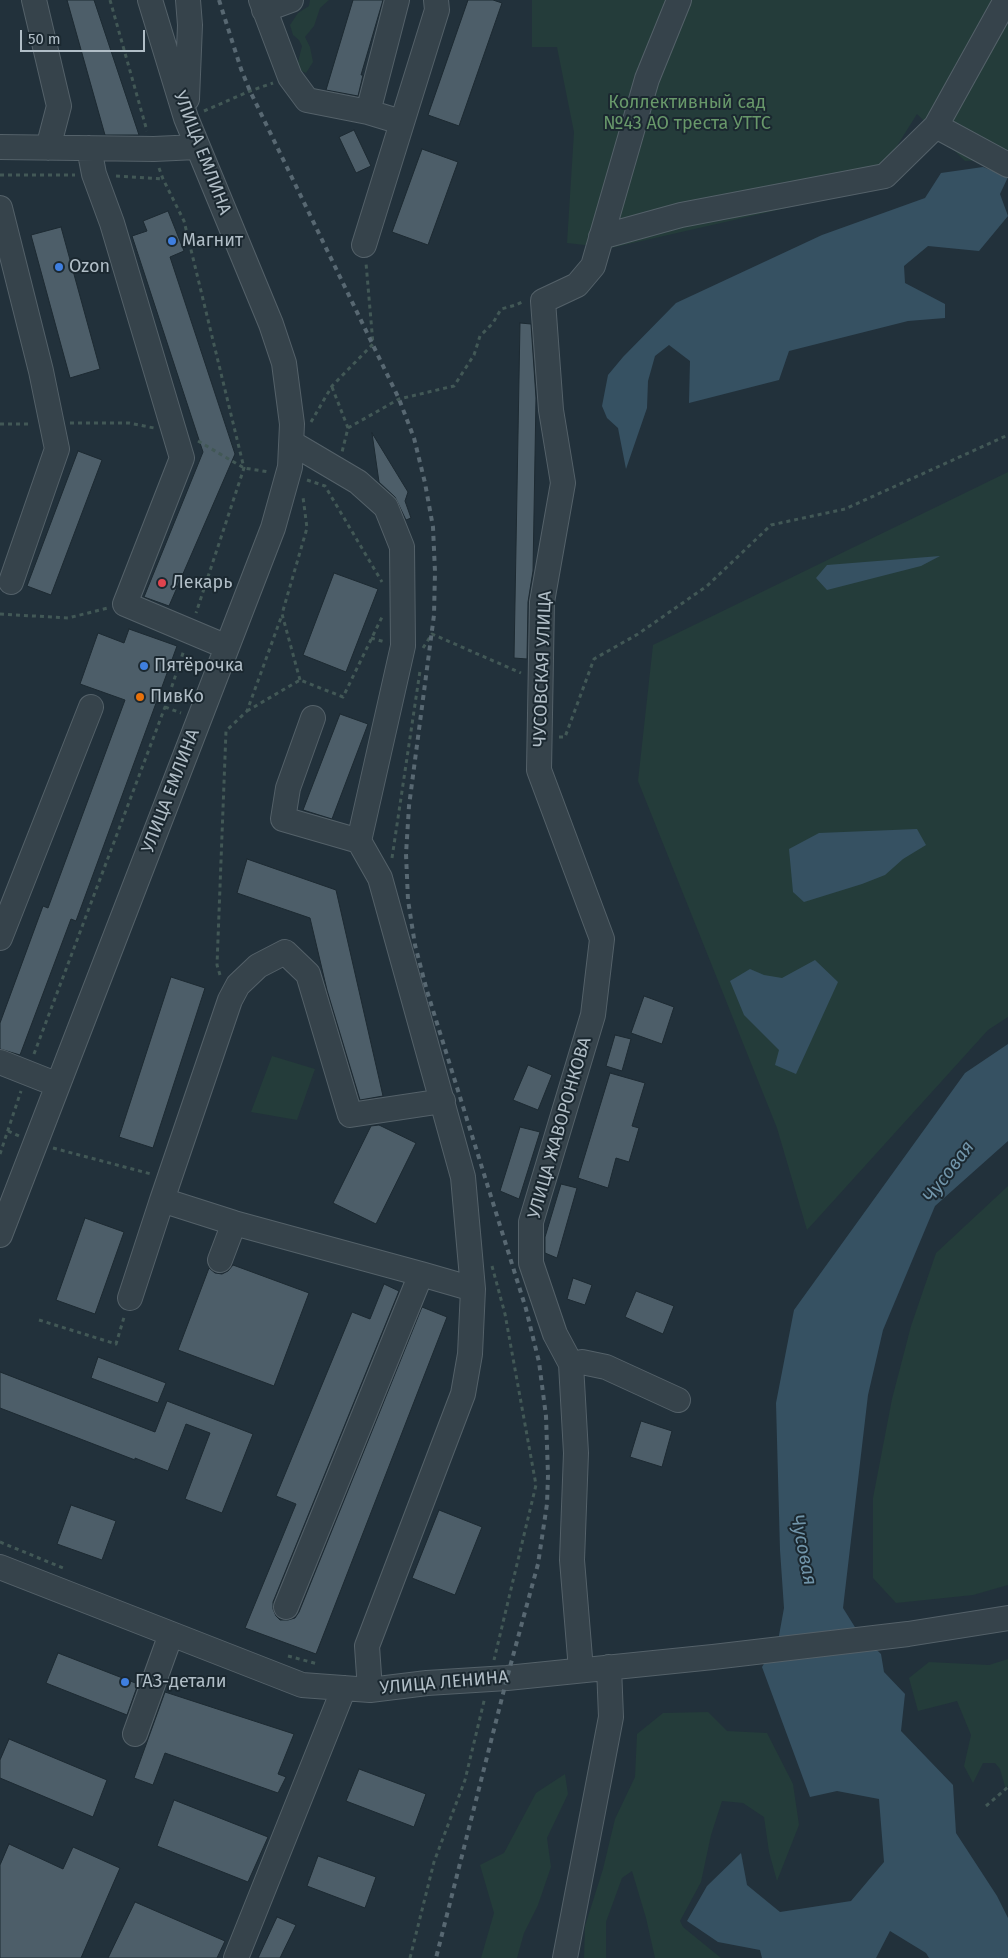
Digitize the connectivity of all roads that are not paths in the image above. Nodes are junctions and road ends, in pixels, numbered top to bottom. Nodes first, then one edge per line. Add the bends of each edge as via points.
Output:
1 (34, 0) edge
2 (150, 0) edge
3 (188, 0) edge
4 (291, 0) edge
5 (397, 0) edge
6 (436, 0) edge
7 (679, 0) edge
8 (1006, 0) edge
9 (262, 5) edge
10 (368, 112) junction
11 (186, 118) junction
12 (401, 122) junction
13 (936, 126) junction
14 (197, 147) junction
15 (0, 148) edge
16 (48, 148) junction
17 (89, 148) junction
18 (1008, 165) edge
19 (0, 208) edge
20 (602, 236) junction
21 (364, 245) road end
22 (298, 446) junction
23 (11, 582) dead end
24 (227, 647) junction
25 (91, 707) dead end
26 (313, 718) dead end
27 (359, 841) junction
28 (0, 938) edge
29 (602, 939) joint
30 (0, 1062) edge
31 (58, 1084) junction
32 (443, 1101) junction
33 (165, 1189) junction
34 (234, 1223) junction
35 (0, 1236) edge
36 (220, 1260) dead end
37 (421, 1274) junction
38 (473, 1289) junction
39 (130, 1298) road end
40 (570, 1364) junction
41 (678, 1400) dead end
42 (0, 1567) edge
43 (286, 1607) dead end
44 (1008, 1618) edge
45 (171, 1634) junction
46 (609, 1667) junction
47 (581, 1670) junction
48 (344, 1688) junction
49 (370, 1690) junction
50 (135, 1734) dead end
51 (236, 1958) edge
52 (565, 1958) edge

1 - 16 street via 59,106
2 - 11 street, УЛИЦА ЕМЛИНА
3 - 11 street
4 - 9 street
5 - 10 street
6 - 12 street via 437,10
7 - 20 street via 647,79
8 - 13 street
9 - 10 street via 290,77 307,100
10 - 12 street
11 - 14 street, УЛИЦА ЕМЛИНА
12 - 21 street
13 - 18 street
13 - 20 street via 884,176 681,215
14 - 17 street
14 - 22 street, УЛИЦА ЕМЛИНА via 274,331 284,363
15 - 16 street
16 - 17 street
17 - 24 street via 94,174 112,223 182,458 124,604
19 - 23 street via 41,370 57,449
20 - 29 street, ЧУСОВСКАЯ УЛИЦА via 593,266 577,285 543,301 552,410 563,483 542,602 539,770
22 - 24 street, УЛИЦА ЕМЛИНА via 273,528
22 - 27 street via 330,478 358,482 386,507 402,547 403,646
24 - 31 street, УЛИЦА ЕМЛИНА
25 - 28 street
26 - 27 street via 288,788 283,819
27 - 32 street via 380,878
29 - 40 street, УЛИЦА ЖАВОРОНКОВА via 593,1015 531,1222 531,1263 555,1334
30 - 31 street
31 - 35 street, УЛИЦА ЕМЛИНА
32 - 33 street via 350,1115 308,974 285,952 258,966 238,985 230,1000
32 - 38 street via 463,1177
33 - 34 street
33 - 39 street
34 - 36 street
34 - 37 street
37 - 38 street
37 - 43 street
38 - 49 street via 470,1354 463,1394 367,1646
40 - 41 street via 582,1362 606,1367
40 - 47 street, УЛИЦА ЖАВОРОНКОВА via 576,1453 572,1560
42 - 45 street, УЛИЦА ЛЕНИНА
44 - 46 street, УЛИЦА ЛЕНИНА via 908,1634
45 - 48 street, УЛИЦА ЛЕНИНА via 302,1685
45 - 50 street
46 - 47 street, УЛИЦА ЛЕНИНА
46 - 52 street via 611,1716
47 - 49 street, УЛИЦА ЛЕНИНА
48 - 49 street, УЛИЦА ЛЕНИНА
48 - 51 street

